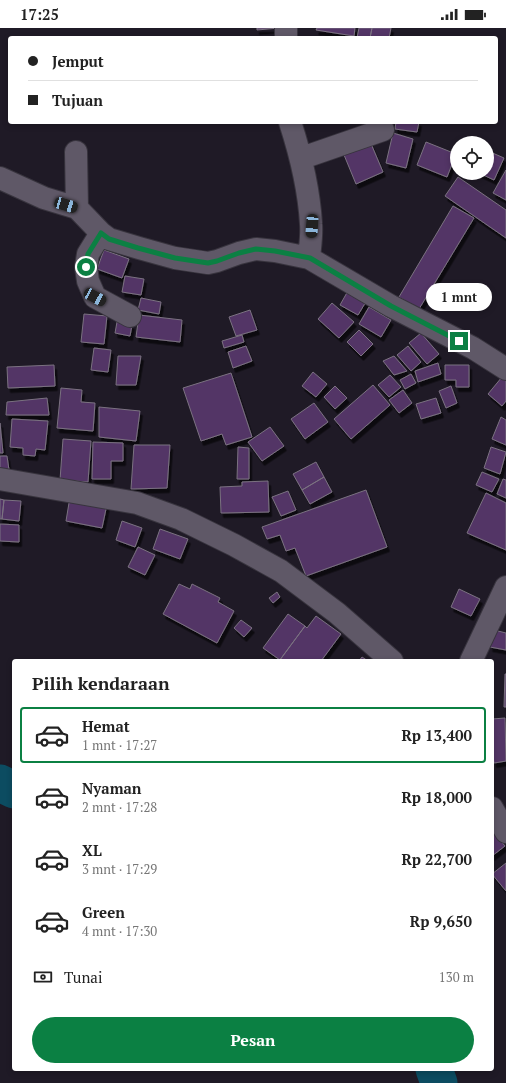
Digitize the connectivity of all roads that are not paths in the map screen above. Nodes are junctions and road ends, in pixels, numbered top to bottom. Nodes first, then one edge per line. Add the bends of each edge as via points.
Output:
1 (291, 124) edge
2 (384, 130) dead end
3 (76, 152) dead end
4 (302, 158) junction
5 (0, 178) edge
6 (77, 208) junction
7 (98, 238) junction
8 (310, 258) junction
9 (130, 316) dead end
10 (506, 369) edge
11 (0, 479) edge
12 (506, 587) edge
13 (390, 659) edge
14 (472, 659) edge
15 (494, 811) edge
16 (506, 832) edge

1 - 4 street
2 - 4 street
3 - 6 street
4 - 8 street via 312,226
5 - 6 street via 44,198
6 - 7 street
7 - 8 street via 175,258 208,263 256,249
7 - 9 street via 88,254 88,280 95,297
8 - 10 street
11 - 13 street via 137,503 181,519 234,544 281,571
12 - 14 street
15 - 16 street

